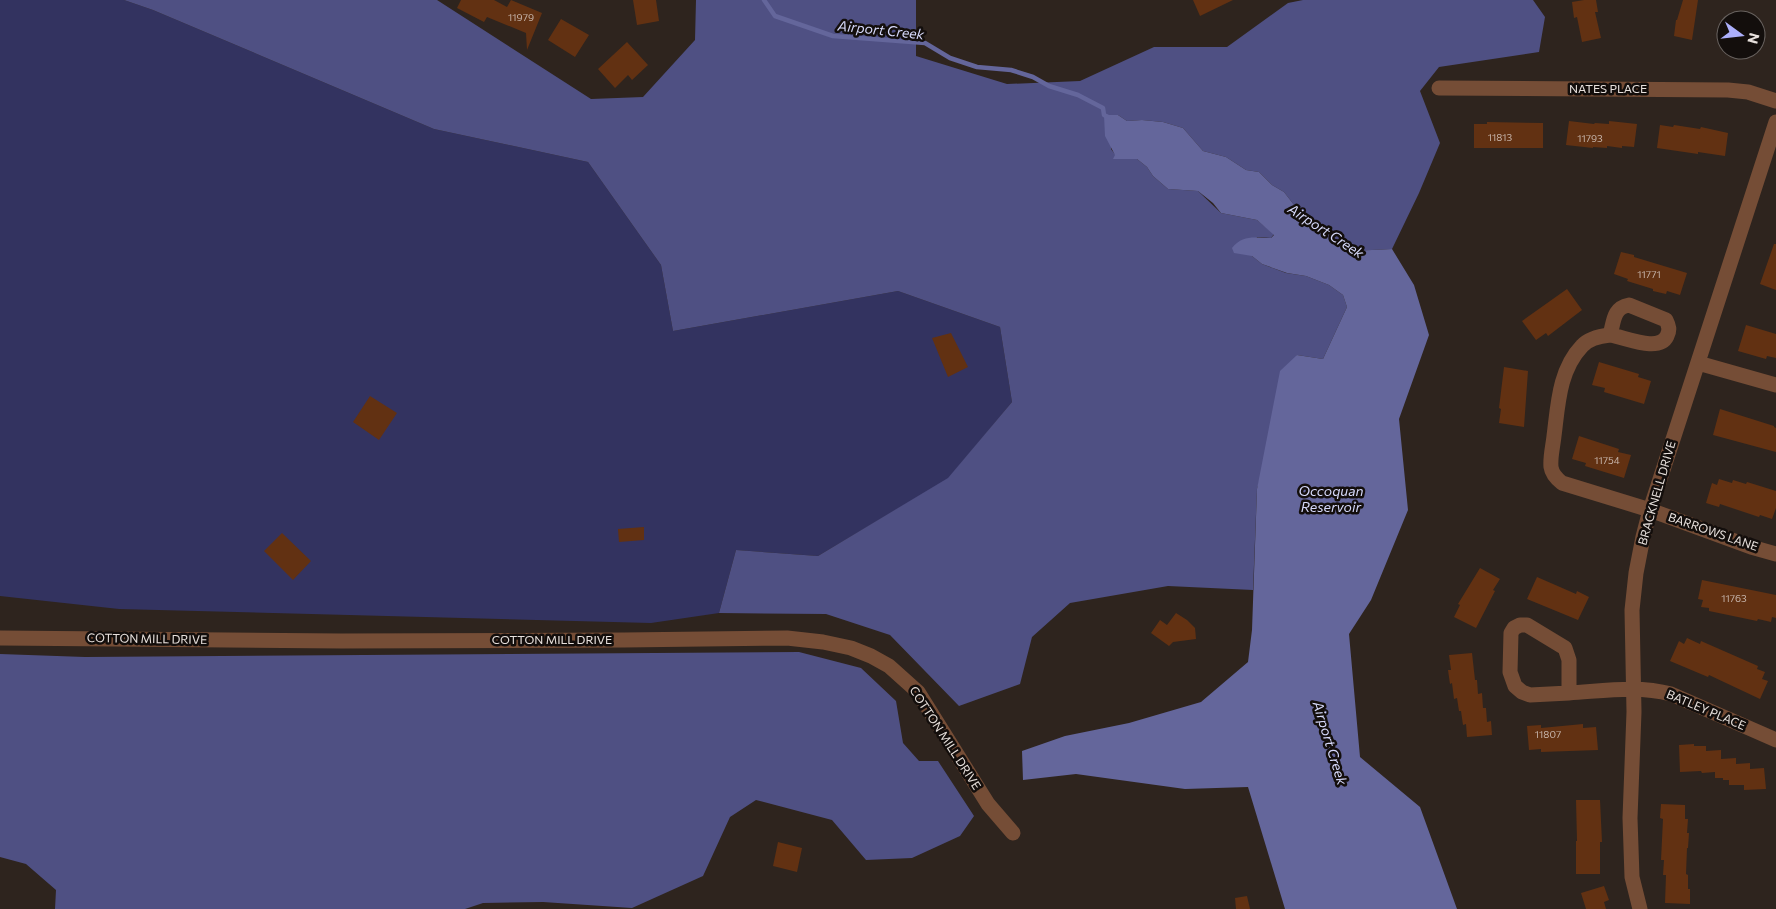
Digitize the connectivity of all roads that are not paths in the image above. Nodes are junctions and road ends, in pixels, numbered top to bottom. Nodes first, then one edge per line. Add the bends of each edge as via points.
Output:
1 (1438, 88) dead end
2 (1776, 101) edge
3 (1776, 122) edge
4 (1610, 335) dead end
5 (1698, 364) junction
6 (1776, 385) edge
7 (1650, 510) junction
8 (1776, 554) edge
9 (0, 638) edge
10 (1633, 689) junction
11 (1569, 693) junction
12 (1776, 740) edge
13 (1013, 833) dead end
14 (1640, 909) edge

1 - 2 street, NATES PLACE via 1728,90 1748,92
3 - 5 street, BRACKNELL DRIVE
4 - 7 street, BARROWS LANE via 1583,344 1564,376 1551,466 1562,483
5 - 6 street
5 - 7 street, BRACKNELL DRIVE
7 - 8 street, BARROWS LANE
7 - 10 street, BRACKNELL DRIVE via 1642,537 1633,602
9 - 13 street, COTTON MILL DRIVE via 341,641 787,638 823,642 871,656 889,666 918,692 988,804
10 - 11 street, BATLEY PLACE
10 - 12 street, BATLEY PLACE via 1654,689 1672,694
10 - 14 street, BRACKNELL DRIVE via 1630,818 1632,877
11 - 11 street via 1530,695 1515,686 1510,672 1514,628 1527,625 1565,648 1569,660

